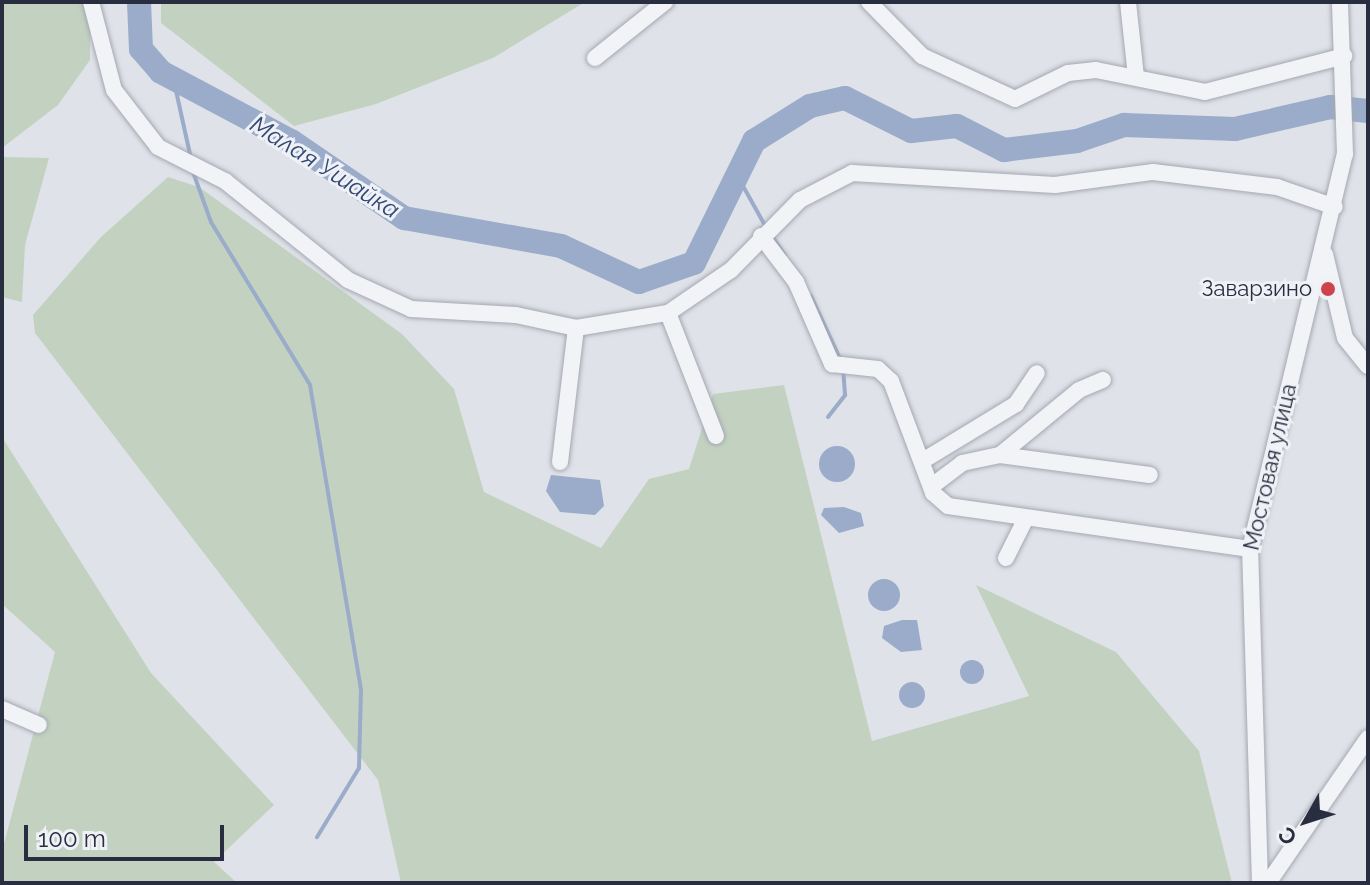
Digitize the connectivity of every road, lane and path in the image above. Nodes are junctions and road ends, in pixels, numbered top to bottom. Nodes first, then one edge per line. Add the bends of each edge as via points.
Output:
1 (91, 2) edge
2 (665, 2) edge
3 (869, 2) edge
4 (1128, 2) edge
5 (1340, 2) edge
6 (1344, 56) junction
7 (595, 58) dead end
8 (1136, 77) junction
9 (1335, 207) junction
10 (761, 236) junction
11 (1325, 252) junction
12 (668, 313) junction
13 (576, 328) junction
14 (1368, 366) edge
15 (1037, 373) dead end
16 (1103, 380) dead end
17 (716, 436) dead end
18 (1000, 455) junction
19 (924, 460) junction
20 (560, 462) dead end
21 (1150, 475) dead end
22 (932, 486) junction
23 (1026, 518) junction
24 (1250, 549) junction
25 (1006, 558) dead end
26 (2, 709) edge
27 (39, 725) dead end
28 (1368, 738) edge
29 (1260, 883) edge
30 (1268, 883) edge

1 - 13 street via 98,45 134,123 158,147 237,190 348,280 411,309 516,315
2 - 7 street
3 - 8 street via 922,56 1001,96 1029,96 1068,73
4 - 8 street
5 - 6 street, Мостовая улица
6 - 8 street via 1205,92
6 - 9 street, Мостовая улица via 1345,154
9 - 10 street via 1277,187 1153,172 1055,185 881,171 852,173 817,188
9 - 11 street, Мостовая улица
10 - 12 street via 708,290
10 - 19 street via 796,282 832,364 878,369 891,381
11 - 14 street via 1345,338
11 - 24 street, Мостовая улица
12 - 13 street
12 - 17 street
13 - 20 street
15 - 19 street via 1016,404
16 - 18 street via 1079,390
18 - 21 street
18 - 22 street via 962,463
19 - 22 street
22 - 23 street via 948,506
23 - 24 street
23 - 25 street
24 - 29 street, Мостовая улица
26 - 27 street
28 - 30 street

